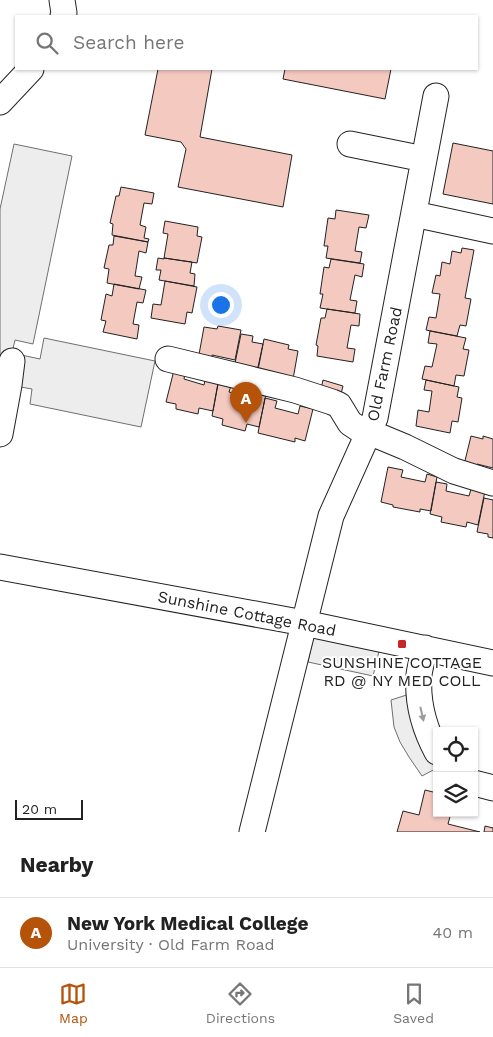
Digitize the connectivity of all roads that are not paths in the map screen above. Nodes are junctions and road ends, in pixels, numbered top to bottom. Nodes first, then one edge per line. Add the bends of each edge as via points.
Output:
1 (62, 0) edge
2 (63, 15) edge
3 (30, 70) edge
4 (436, 96) dead end
5 (0, 102) edge
6 (350, 144) dead end
7 (424, 159) junction
8 (414, 214) junction
9 (493, 232) edge
10 (168, 359) dead end
11 (12, 361) dead end
12 (369, 432) junction
13 (0, 434) edge
14 (493, 483) edge
15 (0, 567) edge
16 (304, 623) junction
17 (424, 648) junction
18 (493, 663) edge
19 (433, 745) edge
20 (478, 784) edge
21 (493, 788) edge
22 (252, 832) edge

1 - 2 street
3 - 5 street
4 - 7 street, Old Farm Road
6 - 7 street
7 - 8 street, Old Farm Road
8 - 9 street
8 - 12 street, Old Farm Road via 375,418
10 - 12 street via 332,402 339,405 352,425
11 - 13 street
12 - 14 street via 454,471
12 - 16 street, Old Farm Road via 331,516
15 - 16 street, Sunshine Cottage Road
16 - 17 street, Sunshine Cottage Road
16 - 22 street, Old Farm Road
17 - 18 street, Sunshine Cottage Road
17 -> 19 street via 419,701
20 - 21 street

